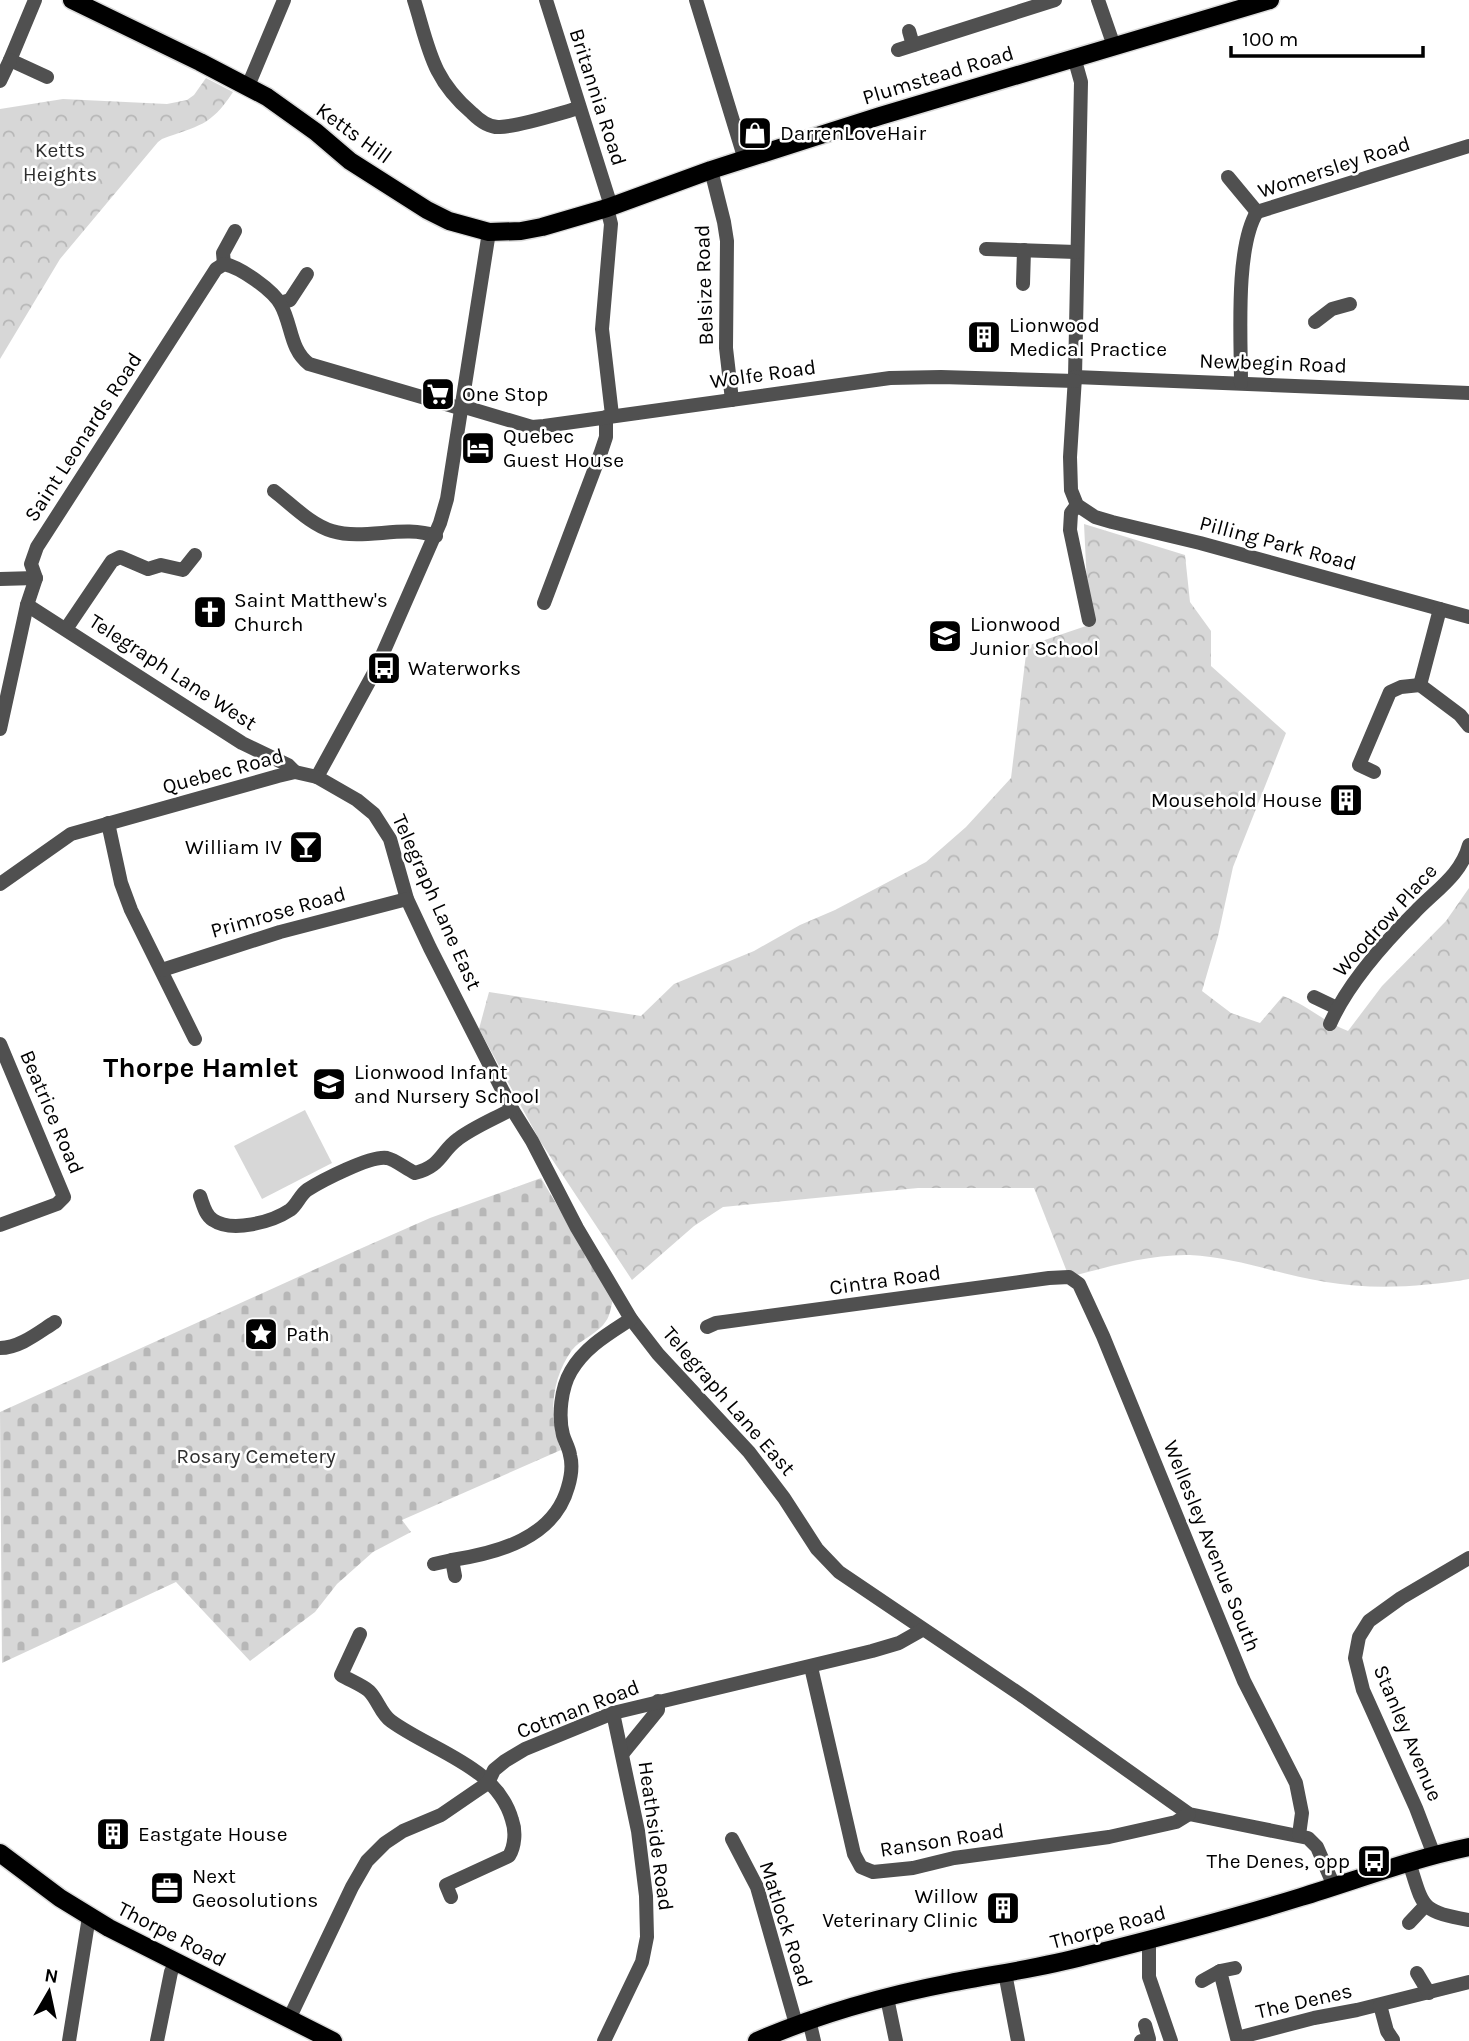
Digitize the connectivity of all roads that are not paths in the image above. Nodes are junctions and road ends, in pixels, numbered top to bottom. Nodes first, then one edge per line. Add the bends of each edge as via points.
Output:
1 (35, 0) edge
2 (72, 0) edge
3 (284, 0) edge
4 (414, 0) edge
5 (546, 0) edge
6 (695, 0) edge
7 (1055, 0) edge
8 (1098, 0) edge
9 (1261, 1) edge
10 (1114, 46) junction
11 (898, 50) dead end
12 (1074, 57) junction
13 (10, 60) junction
14 (47, 77) dead end
15 (0, 81) edge
16 (248, 86) junction
17 (579, 108) junction
18 (1469, 146) edge
19 (745, 160) junction
20 (711, 170) junction
21 (1228, 177) dead end
22 (614, 205) junction
23 (1257, 212) junction
24 (235, 231) dead end
25 (489, 232) junction
26 (986, 249) dead end
27 (1024, 250) junction
28 (1076, 252) junction
29 (223, 259) junction
30 (307, 274) dead end
31 (1023, 284) dead end
32 (281, 303) junction
33 (1350, 304) dead end
34 (1315, 322) dead end
35 (1075, 379) junction
36 (1241, 383) junction
37 (1469, 393) edge
38 (732, 400) junction
39 (461, 408) junction
40 (609, 416) junction
41 (274, 491) dead end
42 (1077, 505) junction
43 (436, 536) junction
44 (195, 555) dead end
45 (0, 579) edge
46 (36, 579) junction
47 (544, 603) dead end
48 (27, 605) junction
49 (1440, 609) junction
50 (1469, 617) edge
51 (1089, 621) dead end
52 (66, 629) junction
53 (1420, 685) junction
54 (1469, 726) edge
55 (0, 729) edge
56 (295, 772) junction
57 (1374, 772) dead end
58 (317, 777) junction
59 (108, 823) junction
60 (1469, 845) edge
61 (0, 884) edge
62 (407, 899) junction
63 (162, 970) junction
64 (1314, 997) dead end
65 (1337, 1008) junction
66 (1330, 1024) dead end
67 (195, 1039) dead end
68 (0, 1044) edge
69 (512, 1109) junction
70 (200, 1196) dead end
71 (0, 1225) edge
72 (1069, 1277) joint
73 (631, 1320) junction
74 (55, 1322) dead end
75 (706, 1327) dead end
76 (0, 1348) edge
77 (1469, 1558) edge
78 (452, 1560) junction
79 (434, 1564) dead end
80 (455, 1576) dead end
81 (922, 1630) junction
82 (360, 1634) dead end
83 (811, 1667) junction
84 (658, 1701) junction
85 (613, 1713) junction
86 (623, 1753) junction
87 (488, 1783) junction
88 (1189, 1814) junction
89 (1299, 1835) junction
90 (732, 1839) dead end
91 (1469, 1847) edge
92 (0, 1853) edge
93 (1434, 1855) junction
94 (1409, 1862) junction
95 (0, 1867) edge
96 (22, 1869) junction
97 (1334, 1886) junction
98 (444, 1890) dead end
99 (1425, 1906) junction
100 (92, 1917) junction
101 (1469, 1920) edge
102 (1409, 1923) dead end
103 (1149, 1940) junction
104 (177, 1964) junction
105 (1235, 1968) dead end
106 (1220, 1972) junction
107 (1005, 1973) junction
108 (1418, 1973) dead end
109 (1202, 1981) dead end
110 (1469, 1982) edge
111 (1429, 1993) junction
112 (887, 1998) junction
113 (1380, 2005) junction
114 (289, 2019) junction
115 (803, 2022) junction
116 (1145, 2025) dead end
117 (1238, 2040) edge
118 (1394, 2040) edge
119 (69, 2041) edge
120 (157, 2041) edge
121 (332, 2041) edge
122 (604, 2041) edge
123 (757, 2041) edge
124 (814, 2041) edge
125 (896, 2041) edge
126 (1018, 2041) edge
127 (1141, 2041) edge
128 (1171, 2041) edge

1 - 13 street
2 - 16 main road, Ketts Hill
3 - 16 street
4 - 17 street via 439,77 484,123 498,127
5 - 17 street, Britannia Road
6 - 19 street
7 - 11 street via 911,38
8 - 10 street
9 - 10 main road, Plumstead Road
10 - 12 main road, Plumstead Road
12 - 19 main road, Plumstead Road
12 - 28 street via 1082,82
13 - 14 street
13 - 15 street
16 - 25 main road, Ketts Hill via 401,195 449,221
17 - 22 street, Britannia Road
18 - 23 street, Womersley Road
19 - 20 main road, Plumstead Road
20 - 22 main road, Plumstead Road
20 - 38 street, Belsize Road via 727,241 726,348
21 - 23 street
22 - 25 main road, Ketts Hill via 542,227
22 - 40 street, Britannia Road via 602,329
23 - 36 street, Womersley Road via 1244,248
24 - 29 street, Saint Leonards Road
25 - 39 street
26 - 27 street
27 - 28 street
27 - 31 street
28 - 35 street
29 - 32 street
29 - 46 street, Saint Leonards Road via 37,547 31,564
30 - 32 street via 290,300
32 - 39 street via 300,357 309,363
33 - 34 street via 1332,309
35 - 36 street, Newbegin Road
35 - 38 street, Wolfe Road via 890,378
35 - 42 street via 1070,477
36 - 37 street, Newbegin Road
38 - 40 street, Wolfe Road
39 - 40 street, Wolfe Road via 533,427
39 - 43 street via 447,499
40 - 47 street, Britannia Road via 601,452
41 - 43 street via 333,532
42 - 49 street, Pilling Park Road via 1112,522
42 - 51 street via 1071,513 1070,530
43 - 58 street via 376,669
44 - 52 street via 183,570 161,565 148,569 120,557 112,561
45 - 46 street
46 - 48 street, Saint Leonards Road
48 - 52 street, Telegraph Lane West
48 - 55 street, Saint Leonards Road
49 - 50 street, Pilling Park Road
49 - 53 street
52 - 56 street, Telegraph Lane West
53 - 54 street
53 - 57 street via 1390,692 1359,765
56 - 58 street, Quebec Road
56 - 59 street, Quebec Road
58 - 62 street, Telegraph Lane East via 374,814 390,839
59 - 61 street, Quebec Road via 71,834
59 - 63 street via 121,883
60 - 65 street, Woodrow Place via 1465,860 1378,953
62 - 63 street, Primrose Road via 280,932
62 - 69 street, Telegraph Lane East
63 - 67 street
64 - 65 street, Woodrow Place
65 - 66 street, Woodrow Place
68 - 71 street, Beatrice Road via 64,1197 57,1204
69 - 70 street via 465,1134 425,1171 415,1173 387,1158 376,1159 304,1191 293,1209 268,1221 250,1226 214,1221
69 - 73 street, Telegraph Lane East
72 - 75 street, Cintra Road
72 - 89 street, Wellesley Avenue South via 1079,1284 1103,1336 1244,1681 1296,1783 1302,1814
73 - 78 street via 585,1352 565,1385 562,1422 571,1475 556,1514 523,1541
73 - 81 street, Telegraph Lane East via 749,1452 817,1549 839,1572
74 - 76 street via 30,1338
77 - 93 street, Stanley Avenue via 1369,1622 1354,1658 1363,1690
78 - 79 street
78 - 80 street
81 - 83 street, Cotman Road via 899,1643
81 - 88 street, Telegraph Lane East
82 - 87 street via 341,1675 369,1691 387,1719 459,1759
83 - 84 street, Cotman Road
83 - 88 street, Ranson Road via 855,1854 862,1867 873,1872 1109,1837 1177,1822
84 - 85 street, Cotman Road
84 - 86 street, Heathside Road via 658,1710
85 - 86 street, Heathside Road
85 - 87 street, Cotman Road via 526,1749 505,1761
86 - 122 street, Heathside Road via 646,1896 647,1937 642,1962
87 - 98 street via 509,1809 513,1849 509,1856
87 - 114 street, Cotman Road via 441,1815 394,1837 367,1861
88 - 89 street, Telegraph Lane East
89 - 97 street via 1317,1847
90 - 115 street, Matlock Road via 757,1887
91 - 93 main road, Thorpe Road
92 - 96 main road, Thorpe Road
93 - 94 main road, Thorpe Road
94 - 97 main road, Thorpe Road
94 - 99 street
95 - 96 main road
96 - 100 main road, Thorpe Road
97 - 103 main road, Thorpe Road
99 - 101 street
99 - 102 street
100 - 104 main road, Thorpe Road
100 - 119 street
103 - 107 main road, Thorpe Road
103 - 128 street via 1149,1977
104 - 114 main road, Thorpe Road
104 - 120 street via 171,1972
105 - 106 street
106 - 109 street
106 - 117 street, The Denes
107 - 112 main road, Thorpe Road
107 - 126 street
108 - 111 street
110 - 111 street, The Denes
111 - 113 street, The Denes
112 - 115 main road, Thorpe Road
112 - 125 street
113 - 117 street, The Denes
113 - 118 street, The Denes
114 - 121 main road, Thorpe Road
115 - 123 main road, Thorpe Road
115 - 124 street, Matlock Road
116 - 127 street via 1149,2039

